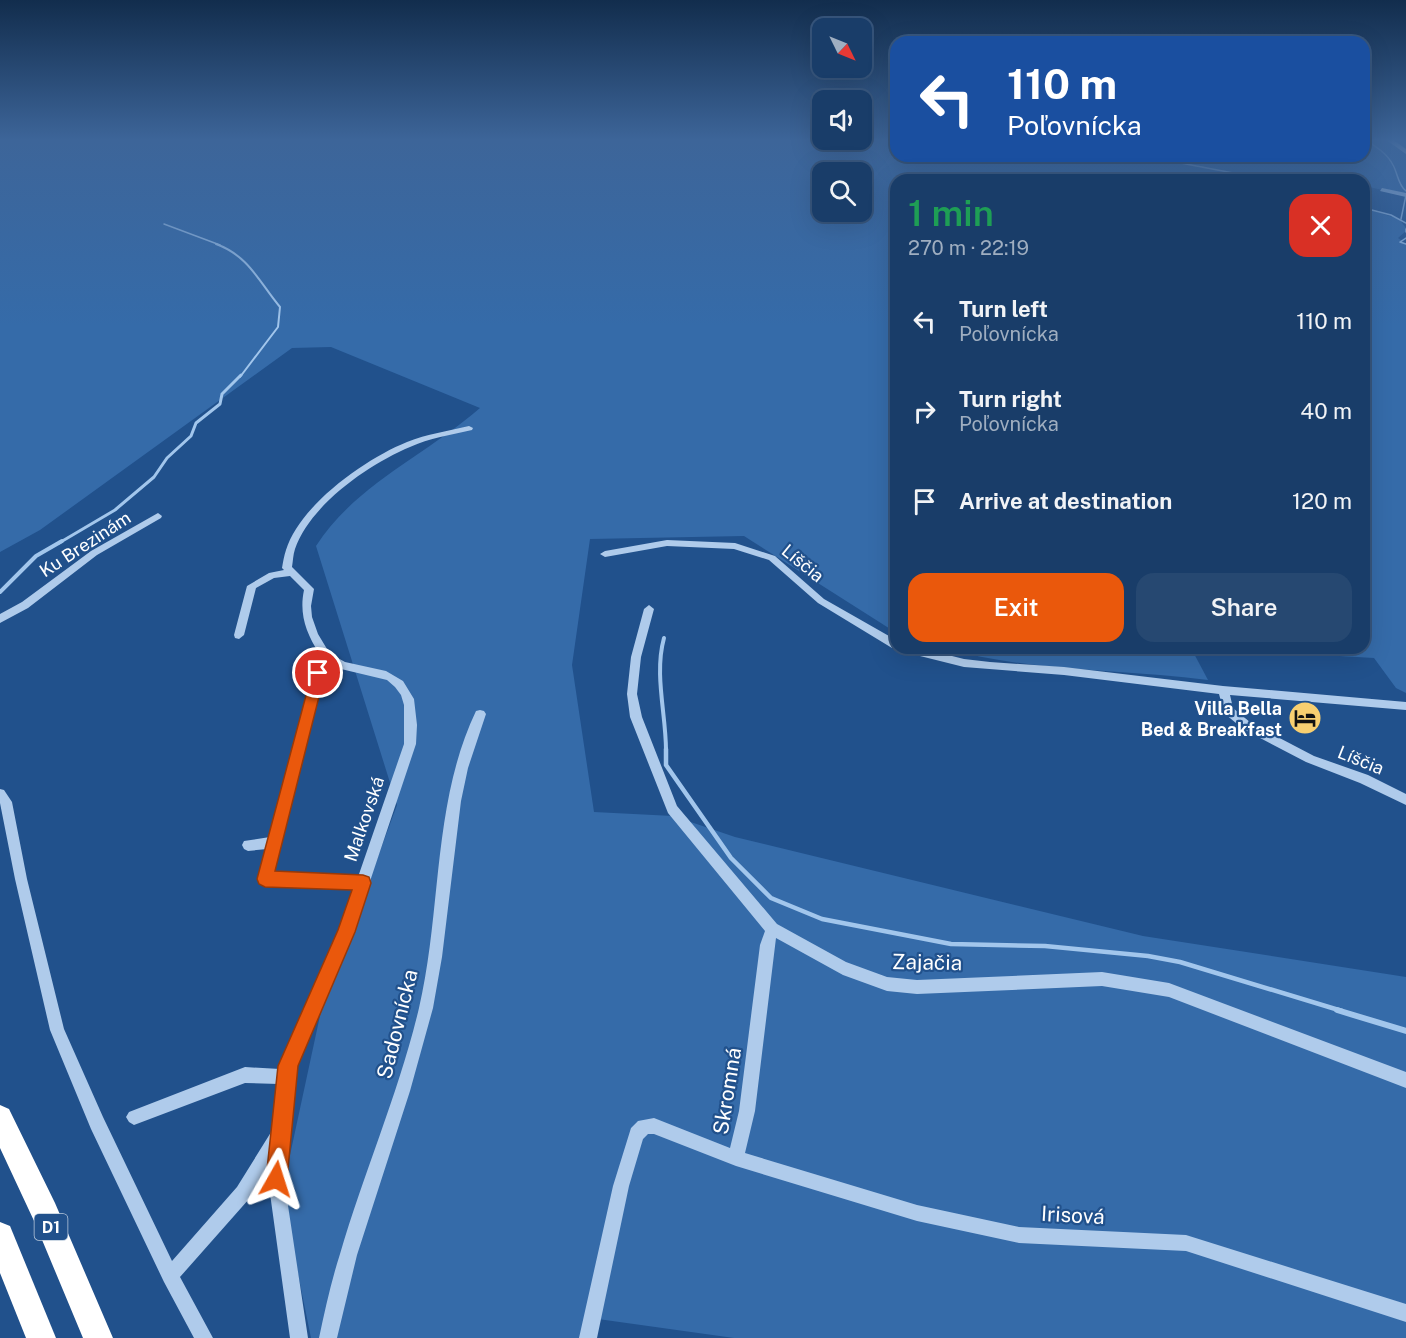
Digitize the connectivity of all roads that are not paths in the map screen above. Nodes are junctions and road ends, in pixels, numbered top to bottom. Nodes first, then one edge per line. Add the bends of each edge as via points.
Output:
1 (469, 428) dead end
2 (158, 516) dead end
3 (605, 554) dead end
4 (291, 573) junction
5 (649, 609) dead end
6 (0, 619) edge
7 (238, 635) dead end
8 (890, 641) edge
9 (324, 652) junction
10 (928, 654) edge
11 (1223, 690) junction
12 (1406, 706) edge
13 (480, 714) dead end
14 (0, 794) edge
15 (1406, 800) edge
16 (274, 842) junction
17 (248, 845) dead end
18 (363, 883) junction
19 (772, 929) junction
20 (287, 1077) junction
21 (1406, 1080) edge
22 (134, 1117) dead end
23 (0, 1118) edge
24 (281, 1132) junction
25 (736, 1158) junction
26 (0, 1236) edge
27 (170, 1276) junction
28 (1406, 1313) edge
29 (40, 1338) edge
30 (98, 1338) edge
31 (204, 1338) edge
32 (299, 1338) edge
33 (328, 1338) edge
34 (588, 1338) edge

1 - 4 street via 410,444 380,457 354,475 331,495 291,543 287,568
2 - 6 street, Ku Brezinám via 94,554
3 - 8 street, Líščia via 667,543 735,546 772,558 821,601
4 - 7 street via 272,574 252,585
4 - 9 street via 309,589 305,607 310,627
5 - 19 street, Zajačia via 636,657 632,694 640,727 672,809
9 - 16 street
9 - 18 street, Malkovská via 356,669 387,674 406,693 411,715 411,744
10 - 11 street via 964,663 1064,670
11 - 12 street
11 - 15 street, Líščia via 1228,710 1247,726 1310,759
13 - 33 street, Sadovnícka via 455,802 427,1006 336,1293
14 - 27 street via 6,802 57,1030
16 - 17 street
16 - 18 street via 265,879
18 - 20 street, Malkovská via 288,1066
19 - 21 street, Zajačia via 843,968 887,984 917,987 1102,979 1169,990
19 - 25 street, Skromná via 747,1111
20 - 22 street via 245,1076
20 - 24 street, Malkovská
23 - 30 highway, D1
24 - 27 street, Malkovská via 243,1193
24 - 32 street, Malkovská via 276,1179
25 - 28 street, Irisová via 917,1213 1019,1234 1186,1243
25 - 34 street, Skromná via 654,1126 644,1127 637,1134 621,1186
26 - 29 highway
27 - 31 street

